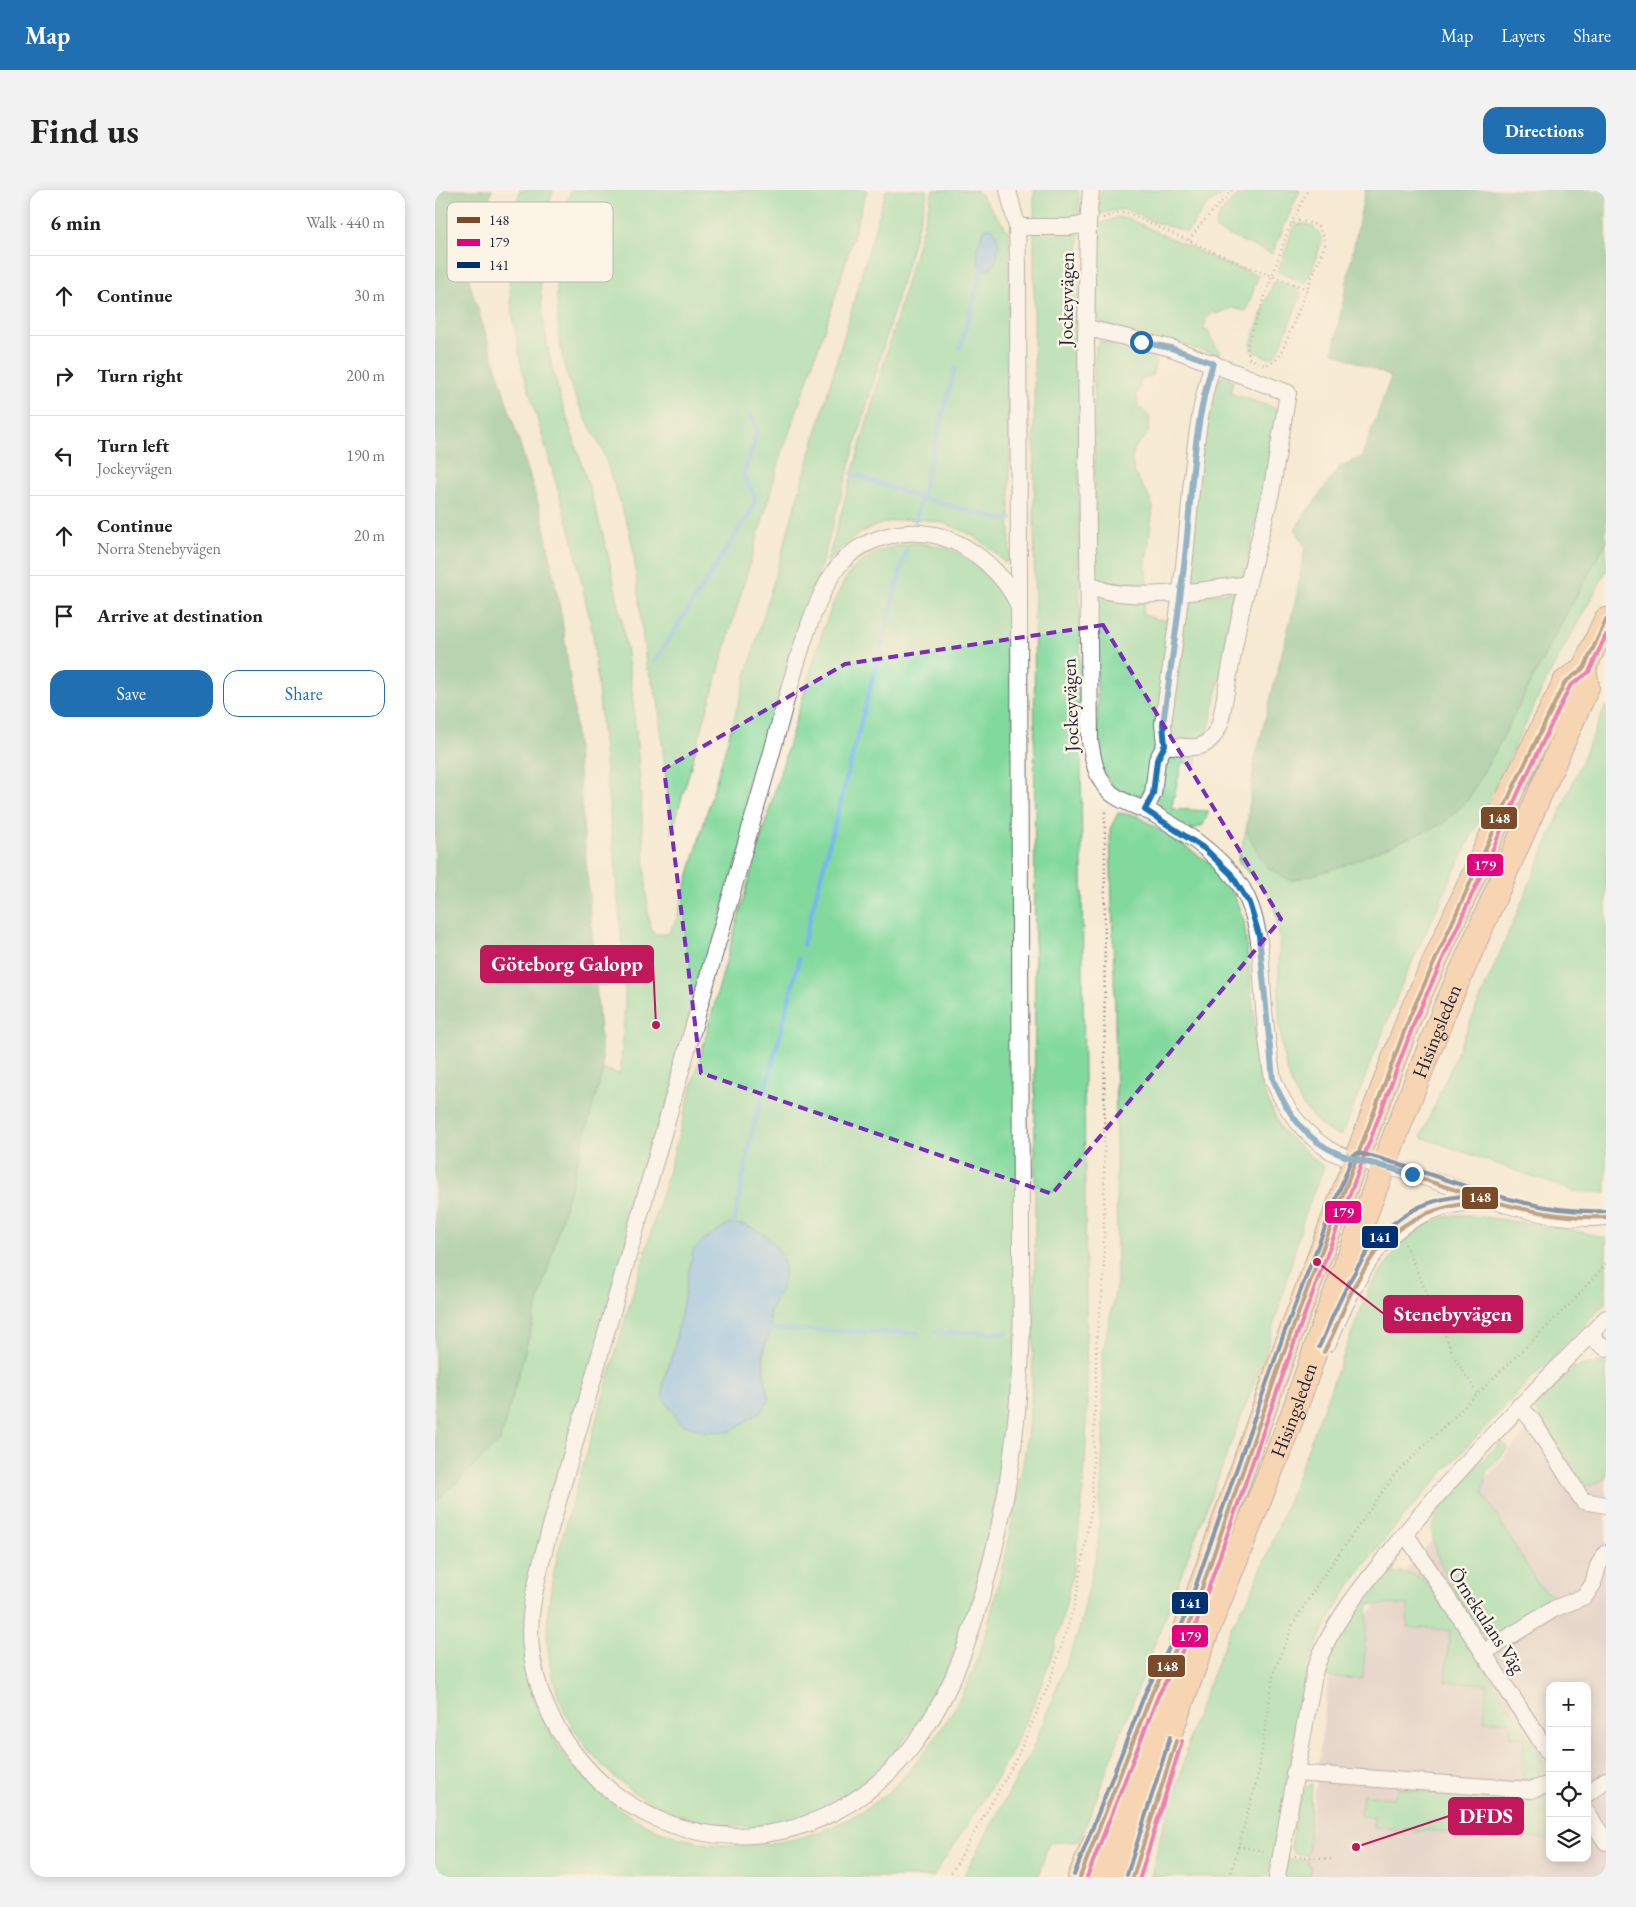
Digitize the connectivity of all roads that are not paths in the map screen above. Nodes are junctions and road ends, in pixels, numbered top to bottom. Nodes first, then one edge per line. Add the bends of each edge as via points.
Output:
1 (1008, 190) edge
2 (1091, 190) edge
3 (1088, 224) junction
4 (1017, 226) junction
5 (1087, 328) junction
6 (1213, 363) junction
7 (1089, 582) junction
8 (1247, 584) junction
9 (1180, 593) junction
10 (1019, 606) junction
11 (1606, 620) edge
12 (1584, 668) junction
13 (1165, 745) junction
14 (1145, 810) junction
15 (1358, 1159) junction
16 (1384, 1166) junction
17 (1493, 1200) junction
18 (1606, 1217) edge
19 (1606, 1318) edge
20 (1589, 1336) junction
21 (1606, 1348) edge
22 (1306, 1376) junction
23 (1519, 1406) junction
24 (1606, 1505) edge
25 (1405, 1532) junction
26 (1606, 1553) edge
27 (1198, 1628) junction
28 (1483, 1653) junction
29 (1546, 1749) edge
30 (1295, 1773) junction
31 (1546, 1785) edge
32 (1590, 1817) edge
33 (1606, 1842) edge
34 (1080, 1877) edge
35 (1098, 1877) edge
36 (1118, 1877) edge
37 (1133, 1877) edge
38 (1277, 1877) edge

1 - 4 street
2 - 3 street, Jockeyvägen
3 - 4 street
3 - 5 street, Jockeyvägen
4 - 10 street
5 - 6 street via 1171,348
5 - 7 street, Jockeyvägen
6 - 8 street via 1288,393 1271,493
6 - 9 street via 1203,398 1195,451
7 - 9 street via 1107,593
7 - 14 street, Jockeyvägen via 1090,741 1093,762 1100,779 1112,794
8 - 9 street
8 - 13 street via 1220,724 1214,738 1201,747
9 - 13 street via 1163,724
10 - 10 street via 1010,588 982,559 953,540 919,532 901,532 855,552 841,562 825,588 805,639 545,1548 533,1600 531,1646 537,1681 553,1722 585,1768 603,1785 673,1827 729,1836 783,1832 825,1817 870,1790 901,1760 940,1706 965,1652 990,1569 1007,1493 1021,1368
11 - 12 highway, Hisingsleden
12 - 15 highway, Hisingsleden via 1565,682 1441,943 1410,1016
12 - 16 highway, Hisingsleden via 1587,687 1445,1009
13 - 14 street via 1157,760 1153,794
14 - 15 street, Jockeyvägen via 1205,849 1241,888 1259,935 1269,1055 1278,1093 1295,1121 1311,1136 1338,1154
15 - 16 street, Jockeyvägen
15 - 27 highway, Hisingsleden via 1289,1338
16 - 17 street, Jockeyvägen
16 - 22 highway, Hisingsleden
17 - 18 street via 1569,1218
17 - 22 street via 1458,1202 1429,1210 1395,1231 1366,1264 1325,1350
19 - 20 street
20 - 21 street
20 - 23 street
22 - 27 highway, Hisingsleden
23 - 24 street via 1532,1420 1583,1501
23 - 25 street
25 - 28 street, Örnekulans Väg
25 - 30 street via 1348,1604 1323,1646 1315,1670
26 - 28 street via 1585,1596 1554,1609
27 - 34 highway via 1152,1693
27 - 35 highway, Hisingsleden
27 - 36 highway, Hisingsleden
27 - 37 highway via 1164,1784
28 - 29 street, Örnekulans Väg
30 - 31 street via 1531,1790
30 - 38 street
32 - 33 street

